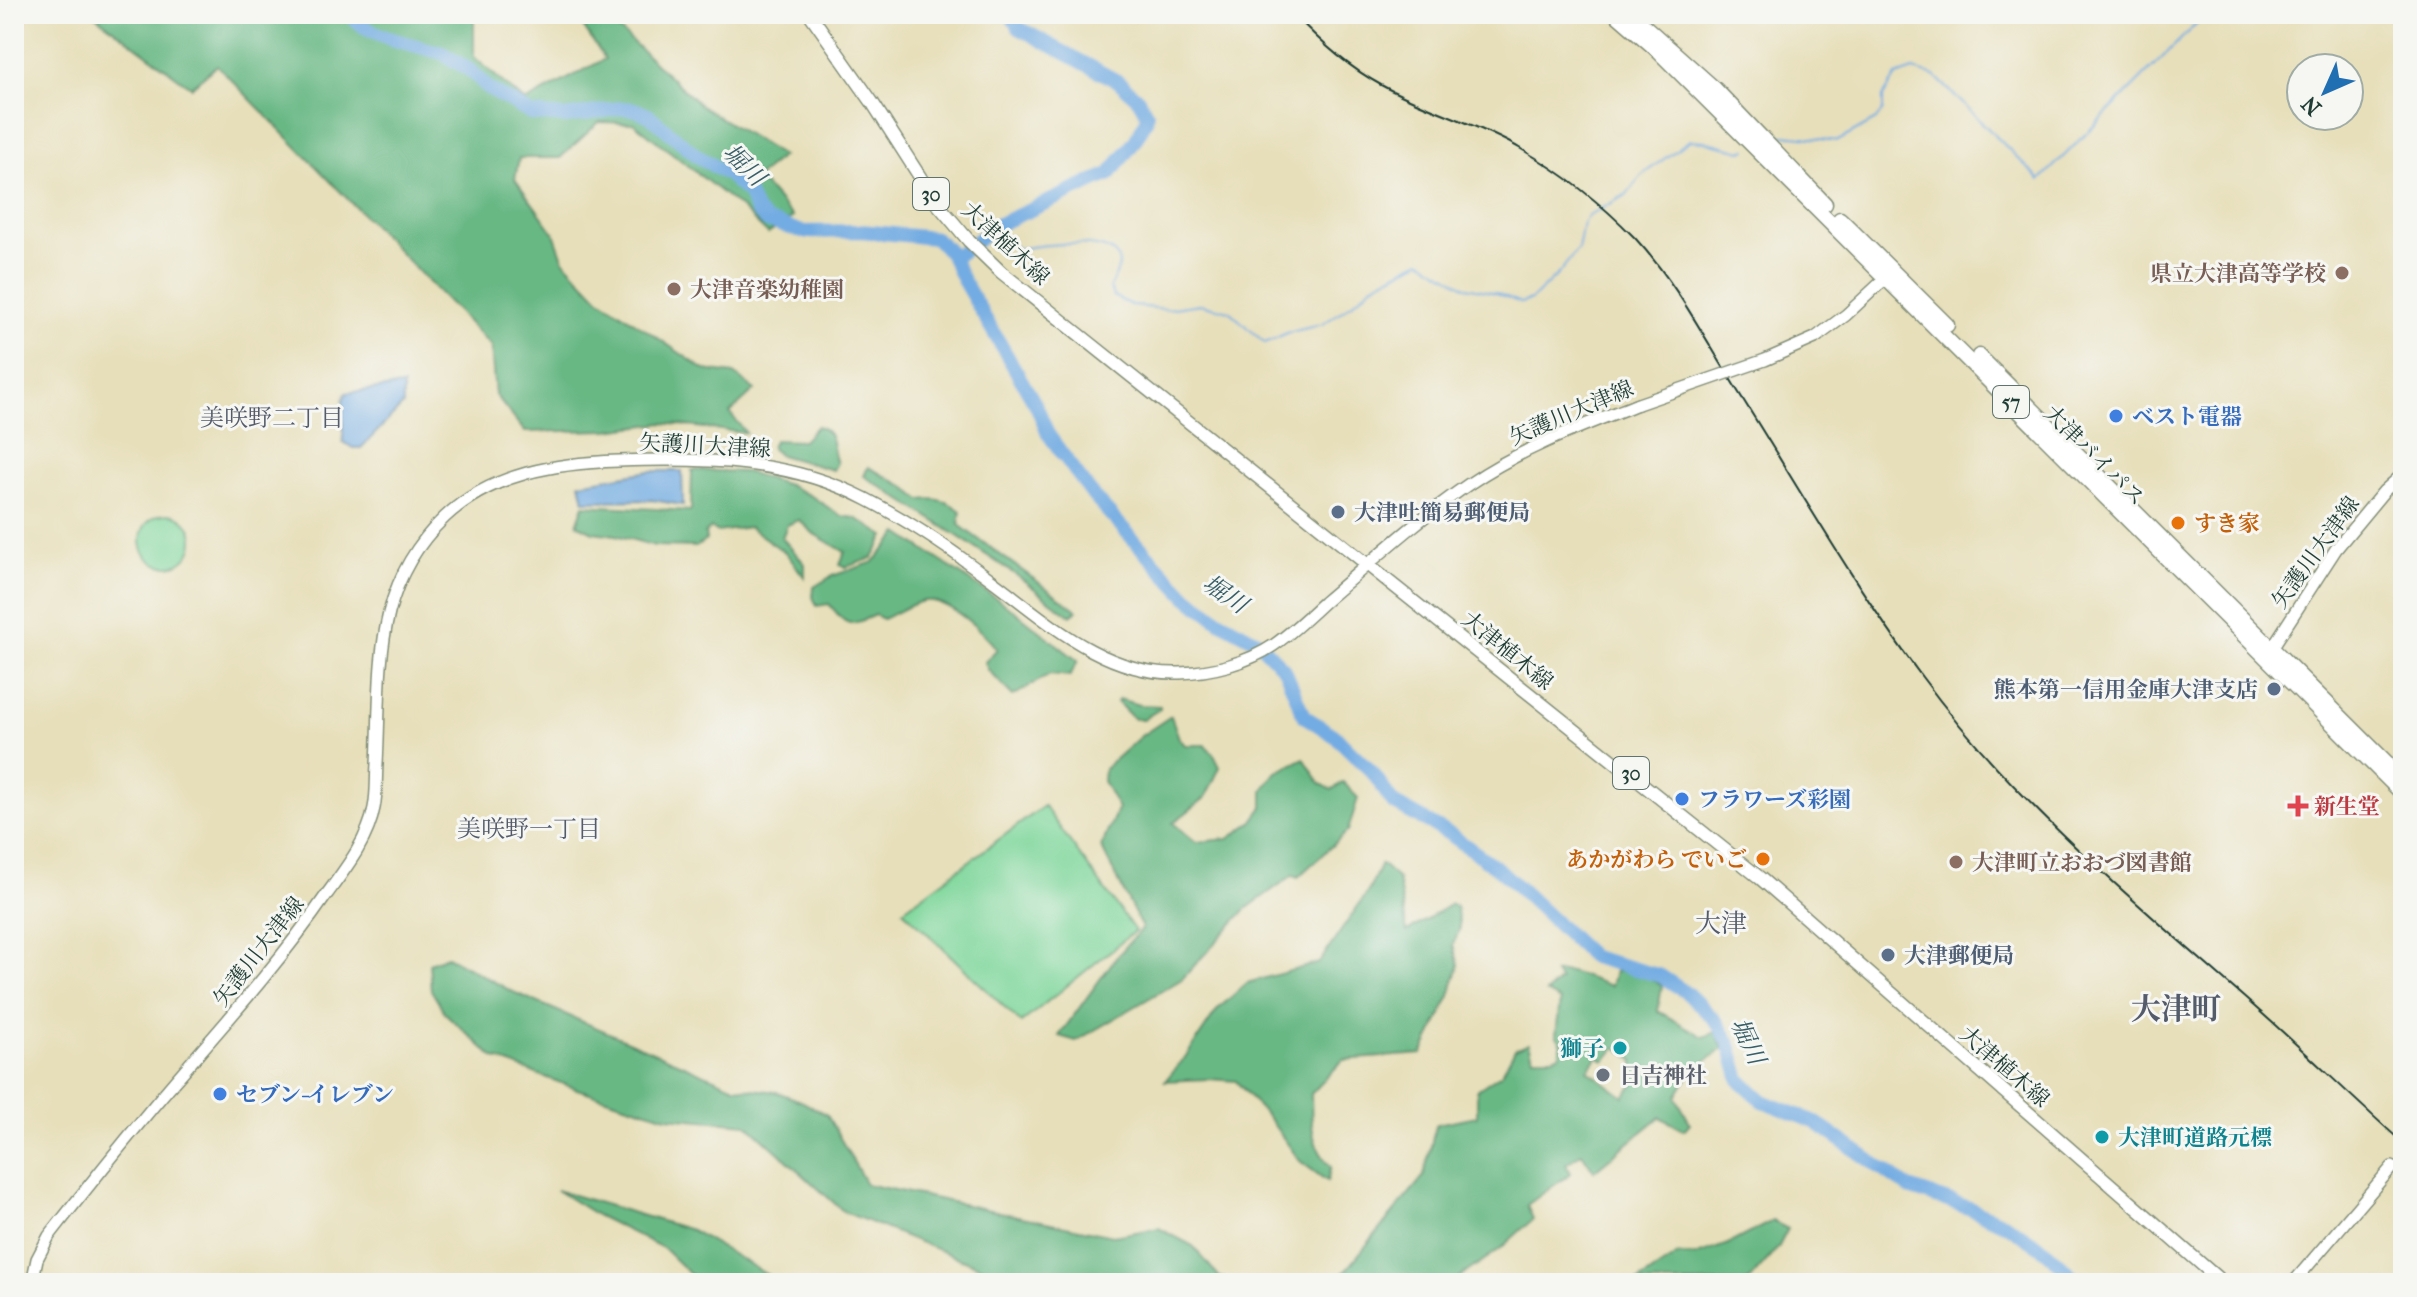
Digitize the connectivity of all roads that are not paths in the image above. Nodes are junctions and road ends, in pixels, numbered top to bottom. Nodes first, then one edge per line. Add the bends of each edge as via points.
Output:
1 (810, 14) edge
2 (1616, 14) edge
3 (1631, 14) edge
4 (1889, 275) junction
5 (2403, 474) edge
6 (1368, 565) junction
7 (2268, 653) junction
8 (2403, 779) edge
9 (2403, 794) edge
10 (2392, 1167) dead end
11 (32, 1283) edge
12 (2223, 1283) edge
13 (2293, 1283) edge

1 - 6 main road, 大津植木線 / 30 via 936,202 982,254
2 - 4 highway, 大津バイパス / 57
3 - 4 highway, 大津バイパス / 57 via 1715,89
4 - 6 main road, 矢護川大津線, bridge via 1815,338 1531,446 1470,483
4 - 7 highway, 大津バイパス / 57
5 - 7 main road, 矢護川大津線 via 2336,549
6 - 11 main road, 矢護川大津線 via 1272,646 1226,666 1173,674 1118,664 1087,650 897,517 862,497 788,469 681,459 597,462 511,477 476,492 423,541 403,569 390,605 382,641 374,807 359,848 293,943 49,1236
6 - 12 main road, 大津植木線 / 30 via 1760,878
7 - 8 highway, 大津バイパス / 57
7 - 9 highway, 大津バイパス / 57
10 - 13 main road

